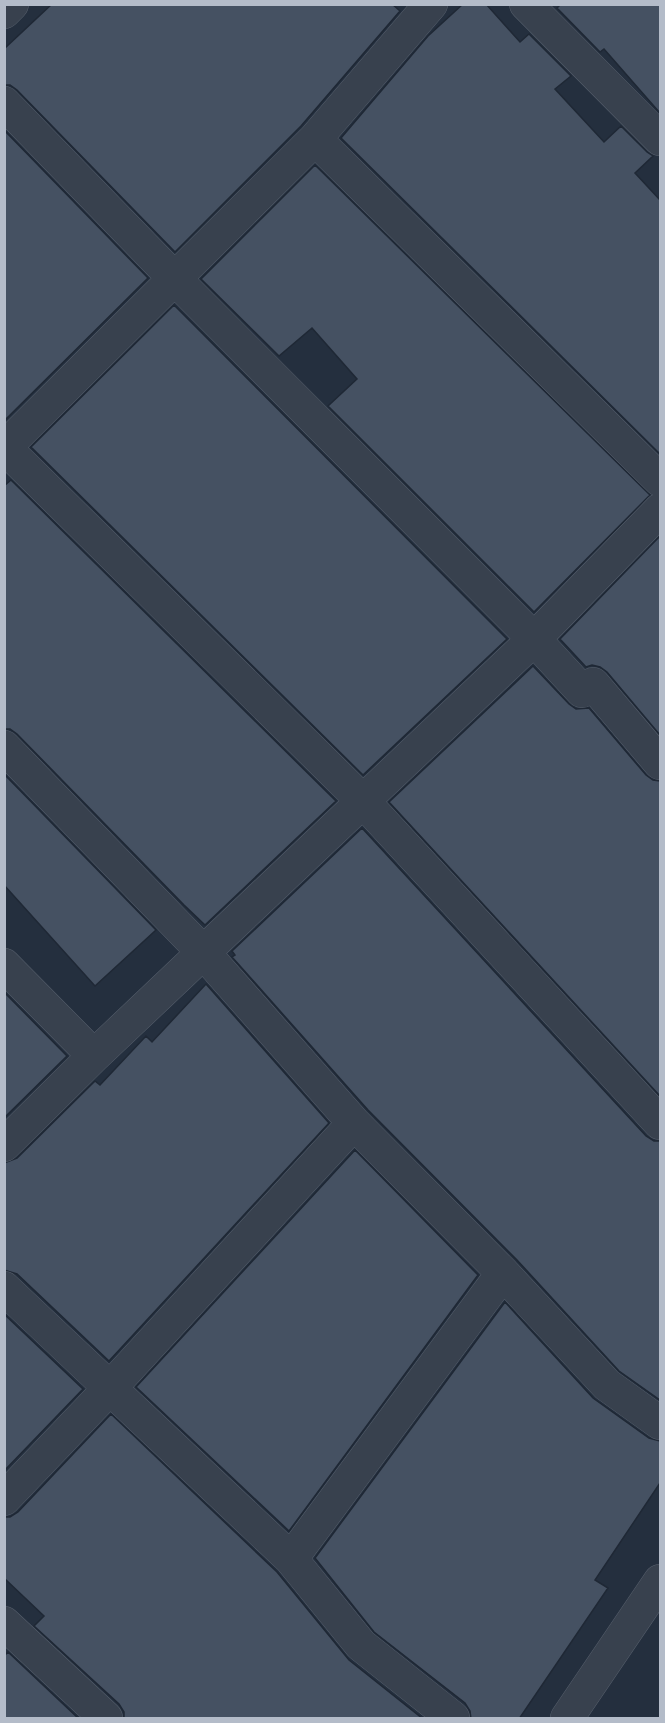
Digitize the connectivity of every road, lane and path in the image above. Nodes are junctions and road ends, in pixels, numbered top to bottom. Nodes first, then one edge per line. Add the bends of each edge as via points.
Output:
1 (12, 4) edge
2 (431, 4) edge
3 (526, 4) edge
4 (4, 12) edge
5 (4, 103) edge
6 (315, 139) junction
7 (660, 139) edge
8 (175, 279) junction
9 (5, 448) edge
10 (660, 480) edge
11 (660, 510) edge
12 (534, 639) junction
13 (4, 747) edge
14 (660, 763) edge
15 (363, 801) junction
16 (202, 952) junction
17 (4, 966) edge
18 (94, 1056) junction
19 (354, 1123) junction
20 (660, 1123) edge
21 (4, 1145) edge
22 (503, 1273) junction
23 (4, 1288) edge
24 (110, 1388) junction
25 (660, 1423) edge
26 (4, 1499) edge
27 (291, 1559) junction
28 (660, 1581) edge
29 (4, 1623) edge
30 (106, 1719) edge
31 (453, 1719) edge
32 (567, 1719) edge

1 - 4 street
2 - 6 street
3 - 7 street
5 - 8 street
6 - 8 street
6 - 10 street
8 - 9 street
8 - 12 street
9 - 15 street
11 - 12 street
12 - 14 street via 582,692 593,684
12 - 15 street
13 - 16 street
15 - 16 street
15 - 20 street
16 - 18 street
16 - 19 street
17 - 18 street
18 - 21 street
19 - 22 street
19 - 24 street
22 - 25 street via 607,1385
22 - 27 street
23 - 24 street
24 - 26 street
24 - 27 street
27 - 31 street via 362,1645
28 - 32 street
29 - 30 street

